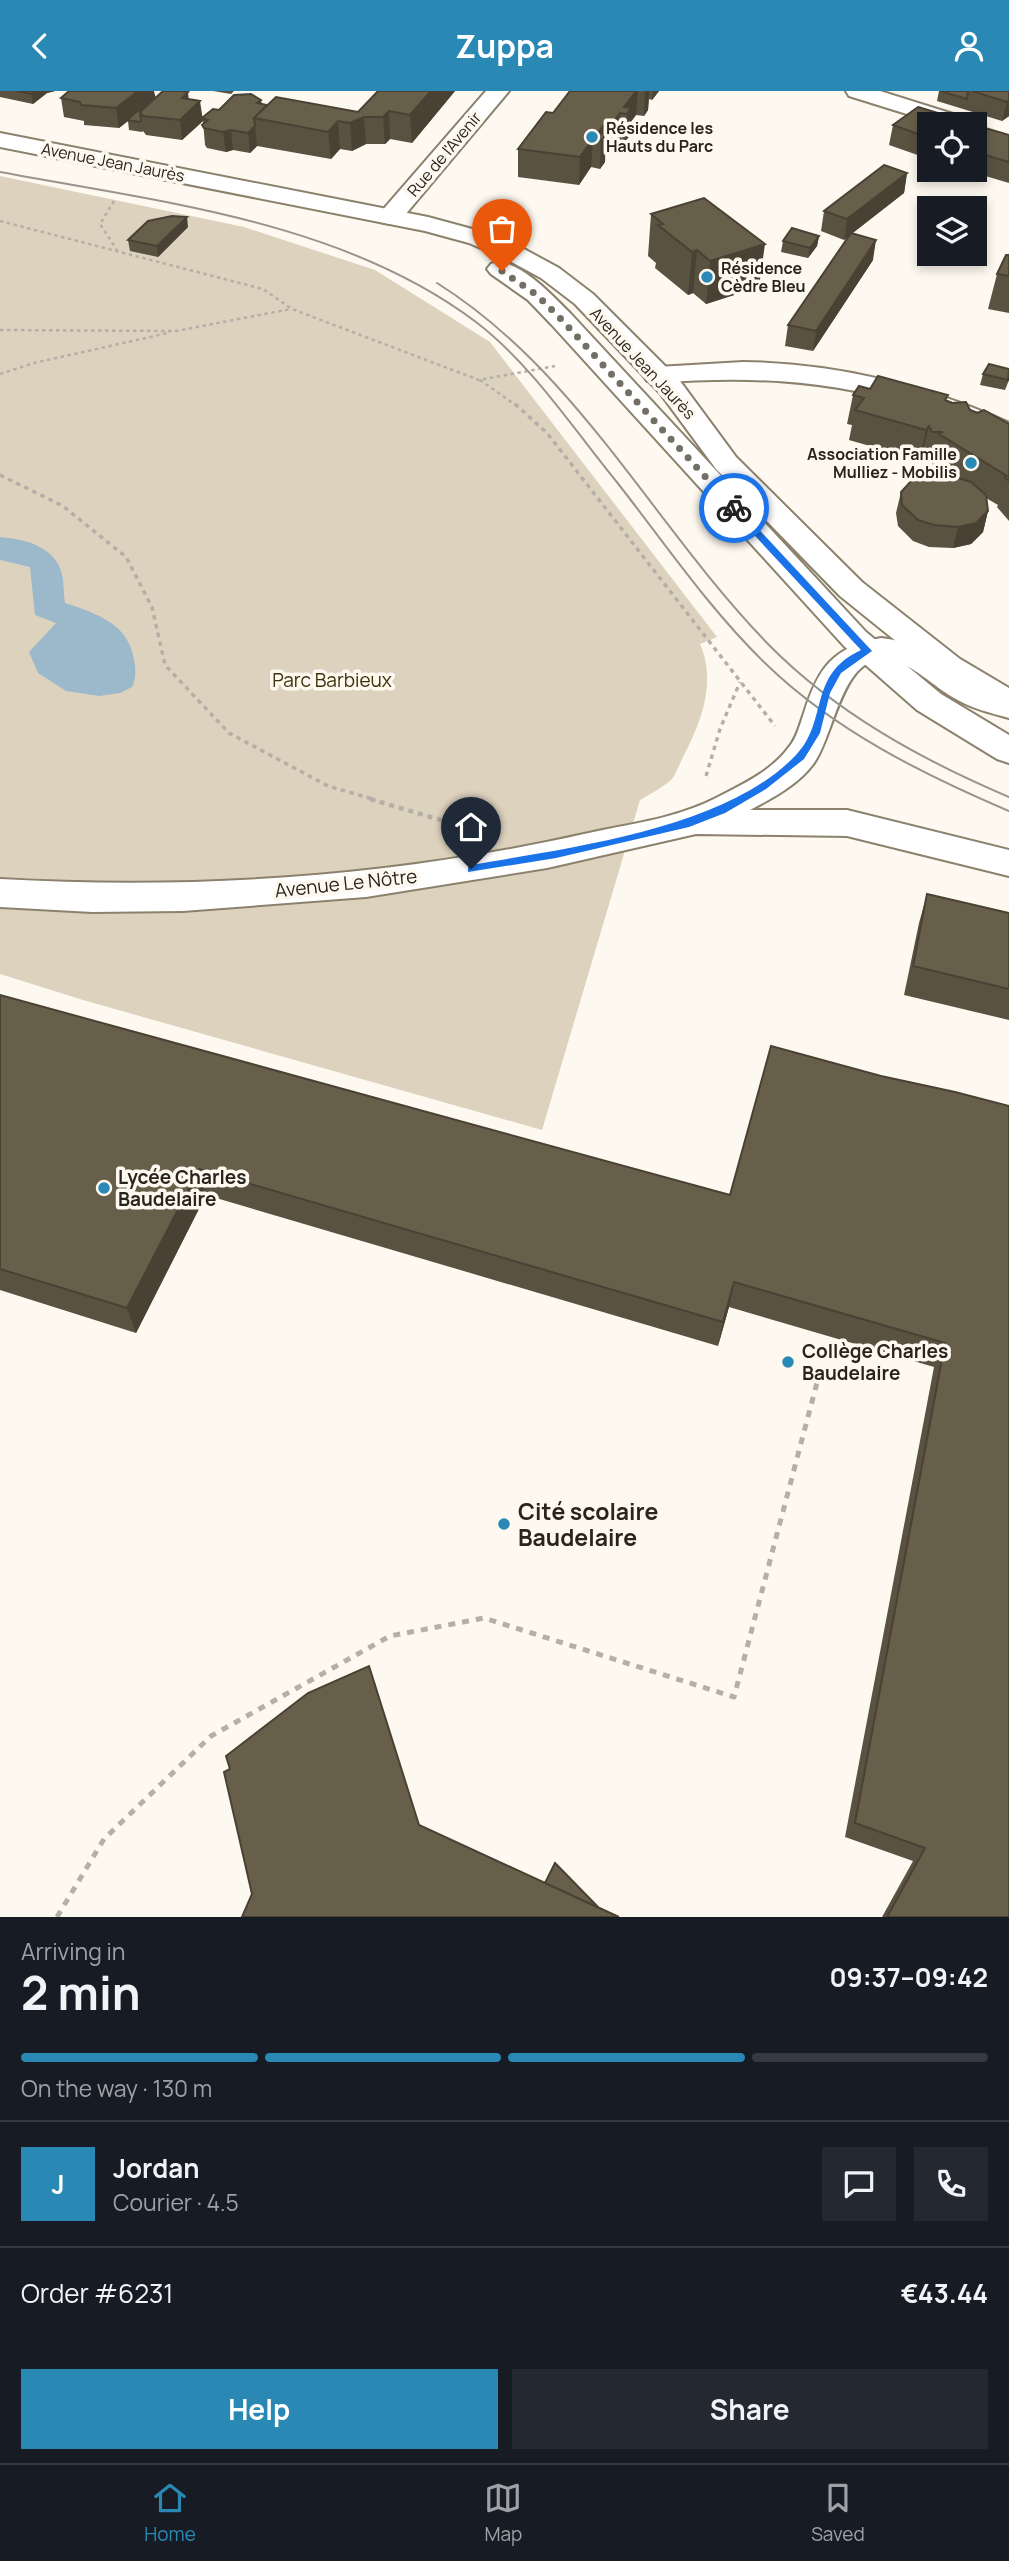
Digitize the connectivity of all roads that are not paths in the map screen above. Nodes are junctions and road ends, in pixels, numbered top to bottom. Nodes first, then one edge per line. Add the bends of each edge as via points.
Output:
1 (498, 91) edge
2 (857, 91) edge
3 (923, 112) edge
4 (0, 140) edge
5 (390, 217) junction
6 (657, 375) junction
7 (1009, 434) edge
8 (867, 651) junction
9 (1009, 705) edge
10 (1009, 751) edge
11 (689, 823) junction
12 (1009, 863) edge
13 (0, 893) edge

1 - 5 main road, Rue de l'Avenir
2 - 3 main road
4 - 5 main road, Avenue Jean Jaurès
5 - 6 main road, Avenue Jean Jaurès via 478,238 550,273 584,299
5 - 8 main road, Avenue Jean Jaurès via 490,263 537,295
6 - 7 main road via 768,371 837,380 919,398
6 - 9 main road, Avenue Jean Jaurès via 690,410 726,463 851,589 949,667
8 - 9 main road via 897,650 967,690
8 - 10 main road, Avenue Jean Jaurès via 929,702
8 - 11 main road, Avenue Le Nôtre via 837,671 825,693 815,733 800,757 768,783
11 - 12 main road via 847,823
11 - 13 main road, Avenue Le Nôtre via 556,855 334,886 120,898

